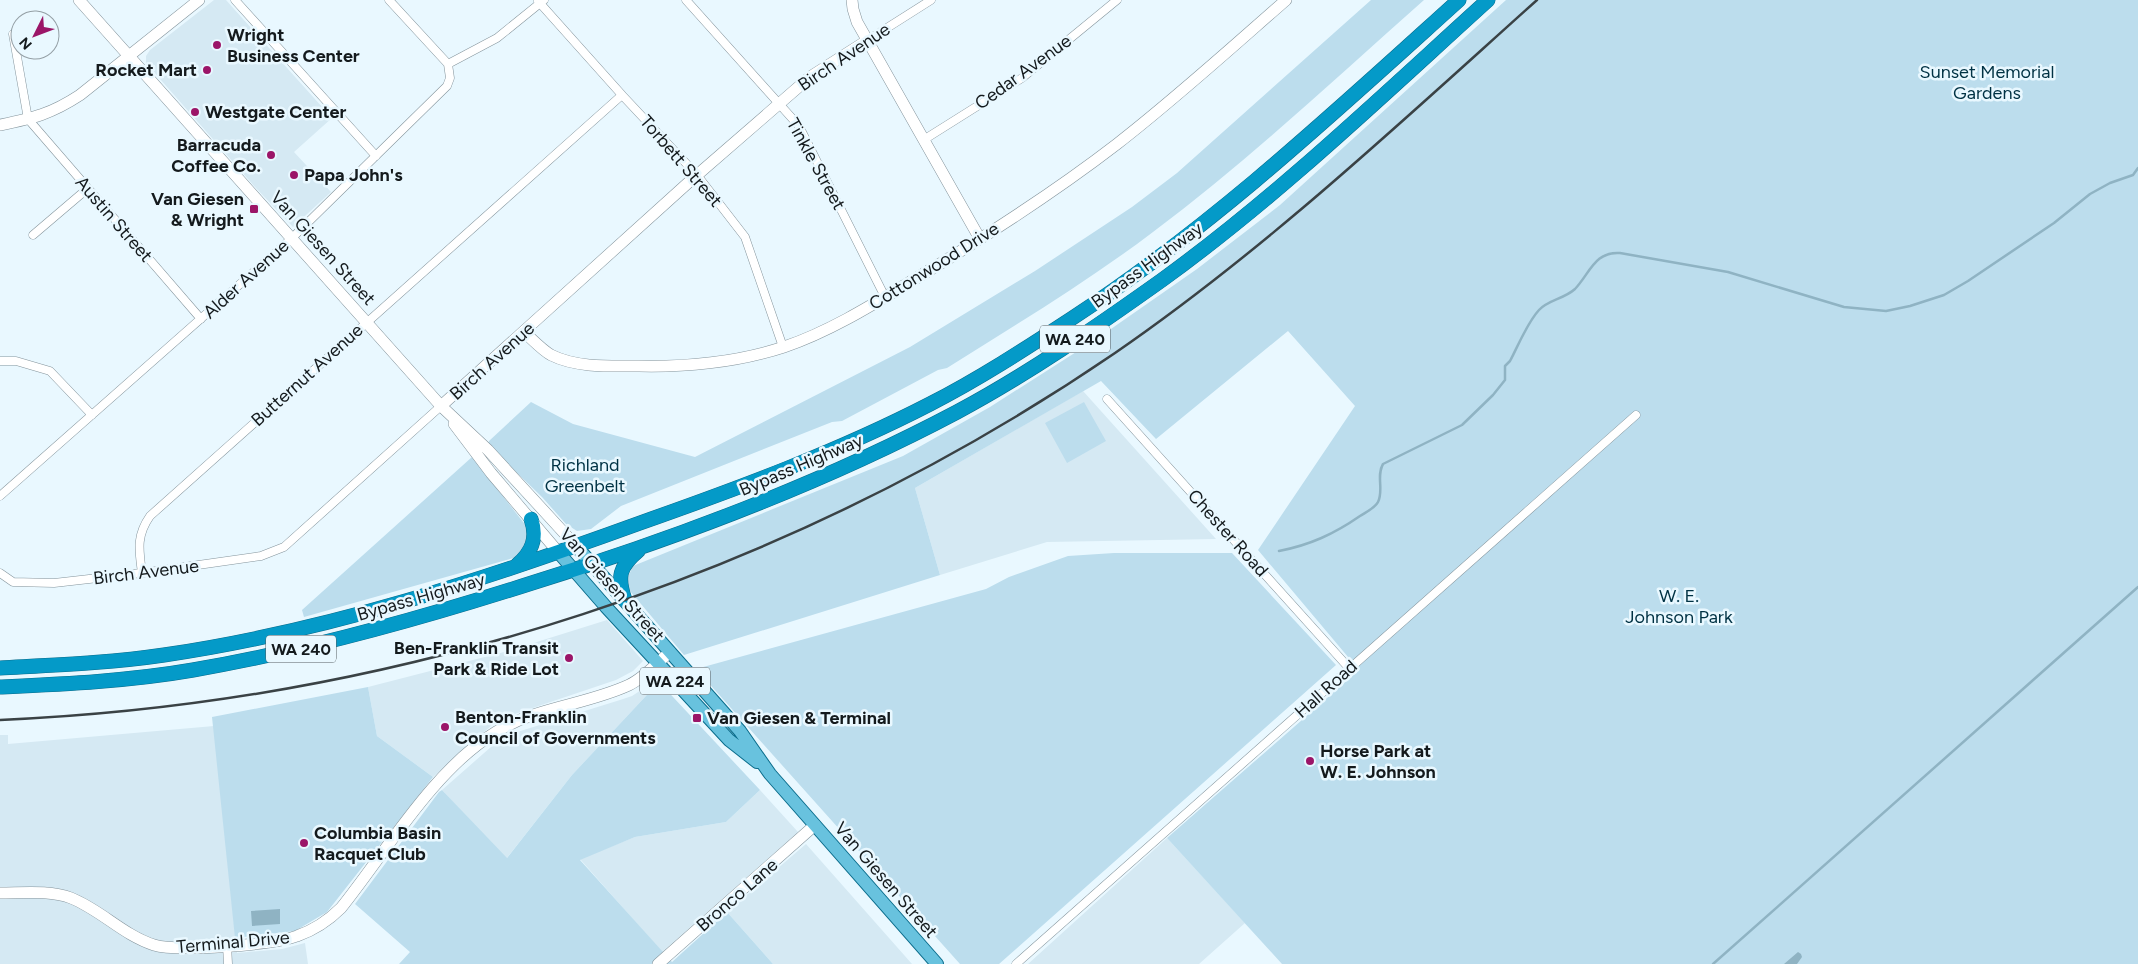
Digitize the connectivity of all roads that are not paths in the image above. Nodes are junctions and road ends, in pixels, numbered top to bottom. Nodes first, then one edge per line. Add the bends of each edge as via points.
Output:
1 (79, 0) edge
2 (199, 0) edge
3 (235, 0) edge
4 (389, 0) edge
5 (686, 0) edge
6 (852, 0) edge
7 (931, 0) edge
8 (1117, 0) edge
9 (1286, 0) edge
10 (1459, 0) edge
11 (1488, 0) edge
12 (540, 1) edge
13 (868, 40) junction
14 (129, 56) junction
15 (17, 60) edge
16 (448, 64) junction
17 (622, 95) junction
18 (780, 103) junction
19 (28, 119) junction
20 (0, 125) edge
21 (925, 139) junction
22 (376, 156) junction
23 (697, 175) junction
24 (87, 188) junction
25 (33, 235) dead end
26 (290, 239) junction
27 (980, 239) junction
28 (885, 297) junction
29 (202, 318) junction
30 (366, 322) junction
31 (524, 332) junction
32 (783, 347) junction
33 (0, 361) edge
34 (1107, 398) dead end
35 (441, 406) junction
36 (92, 415) junction
37 (1636, 415) dead end
38 (0, 496) edge
39 (531, 520) junction
40 (576, 546) junction
41 (645, 546) junction
42 (559, 553) junction
43 (592, 564) junction
44 (515, 568) junction
45 (574, 570) junction
46 (0, 573) edge
47 (142, 573) junction
48 (625, 600) junction
49 (670, 652) junction
50 (658, 663) junction
51 (0, 668) edge
52 (1349, 668) junction
53 (0, 687) edge
54 (770, 774) junction
55 (815, 826) junction
56 (0, 893) edge
57 (226, 945) junction
58 (228, 964) edge
59 (658, 964) edge
60 (937, 964) edge
61 (1016, 964) edge

1 - 14 street, Van Giesen Street
2 - 14 street
3 - 22 street
4 - 16 street
5 - 18 street, Tinkle Street
6 - 13 street via 857,22
7 - 13 street, Birch Avenue
8 - 21 street, Cedar Avenue via 1022,78
9 - 27 street, Cottonwood Drive via 1118,143
10 - 40 highway, Bypass Highway / WA 240 via 1219,212 1116,289 994,368 858,439
11 - 41 highway, Bypass Highway / WA 240 via 1271,194 1164,279 1060,350 960,410 867,457 748,508
12 - 16 street via 497,38
12 - 17 street, Torbett Street
13 - 18 street, Birch Avenue via 814,73
13 - 21 street
14 - 19 street via 64,105
14 - 26 street, Van Giesen Street
15 - 19 street
16 - 22 street, Alder Avenue via 450,78 447,86
17 - 23 street, Torbett Street
17 - 30 street, Butternut Avenue
18 - 23 street, Birch Avenue
18 - 28 street, Tinkle Street via 799,126
19 - 20 street
19 - 24 street, Austin Street
21 - 27 street
22 - 26 street, Alder Avenue
23 - 31 street, Birch Avenue
23 - 32 street, Torbett Street via 745,237
24 - 25 street
24 - 29 street, Austin Street
26 - 29 street, Alder Avenue
26 - 30 street, Van Giesen Street
27 - 28 street, Cottonwood Drive
28 - 32 street, Cottonwood Drive via 838,324
29 - 36 street, Alder Avenue
30 - 35 street, Van Giesen Street
30 - 47 street, Butternut Avenue via 150,516 143,526 138,545
31 - 32 street, Cottonwood Drive via 551,355 608,366 684,365 736,359
31 - 35 street, Birch Avenue
33 - 36 street via 16,361 50,371
34 - 52 street, Chester Road
35 - 39 street, Van Giesen Street
35 - 40 street, Van Giesen Street via 488,450
35 - 47 street, Birch Avenue via 284,547 261,556
36 - 38 street, Alder Avenue
37 - 52 street, Hall Road
39 - 42 street, Van Giesen Street
39 - 44 highway via 533,544
40 - 42 highway, Bypass Highway / WA 240
40 - 43 main road, Van Giesen Street / WA 224
41 - 43 highway, Bypass Highway / WA 240
41 - 48 highway via 626,562 621,571
42 - 44 highway, Bypass Highway / WA 240
42 - 45 main road, Van Giesen Street / WA 224
43 - 45 highway, Bypass Highway / WA 240
43 - 48 main road, Van Giesen Street / WA 224
44 - 51 highway, Bypass Highway / WA 240 via 388,606 256,638 164,655
45 - 50 main road, Van Giesen Street / WA 224
45 - 53 highway, Bypass Highway / WA 240 via 385,628 309,647 190,671
46 - 47 street, Birch Avenue via 13,582 54,583
48 - 49 main road, Van Giesen Street / WA 224
49 - 50 street, Terminal Drive
49 - 54 main road, Van Giesen Street / WA 224 via 740,731
50 - 54 main road, Van Giesen Street / WA 224 via 729,740
50 - 57 street, Terminal Drive via 630,685 518,720 479,743 438,781 346,901 326,922 295,937
52 - 61 street, Hall Road
54 - 55 main road, Van Giesen Street / WA 224
55 - 59 street, Bronco Lane
55 - 60 main road, Van Giesen Street / WA 224
56 - 57 street, Terminal Drive via 43,892 71,898 101,914 126,933 164,947
57 - 58 street

